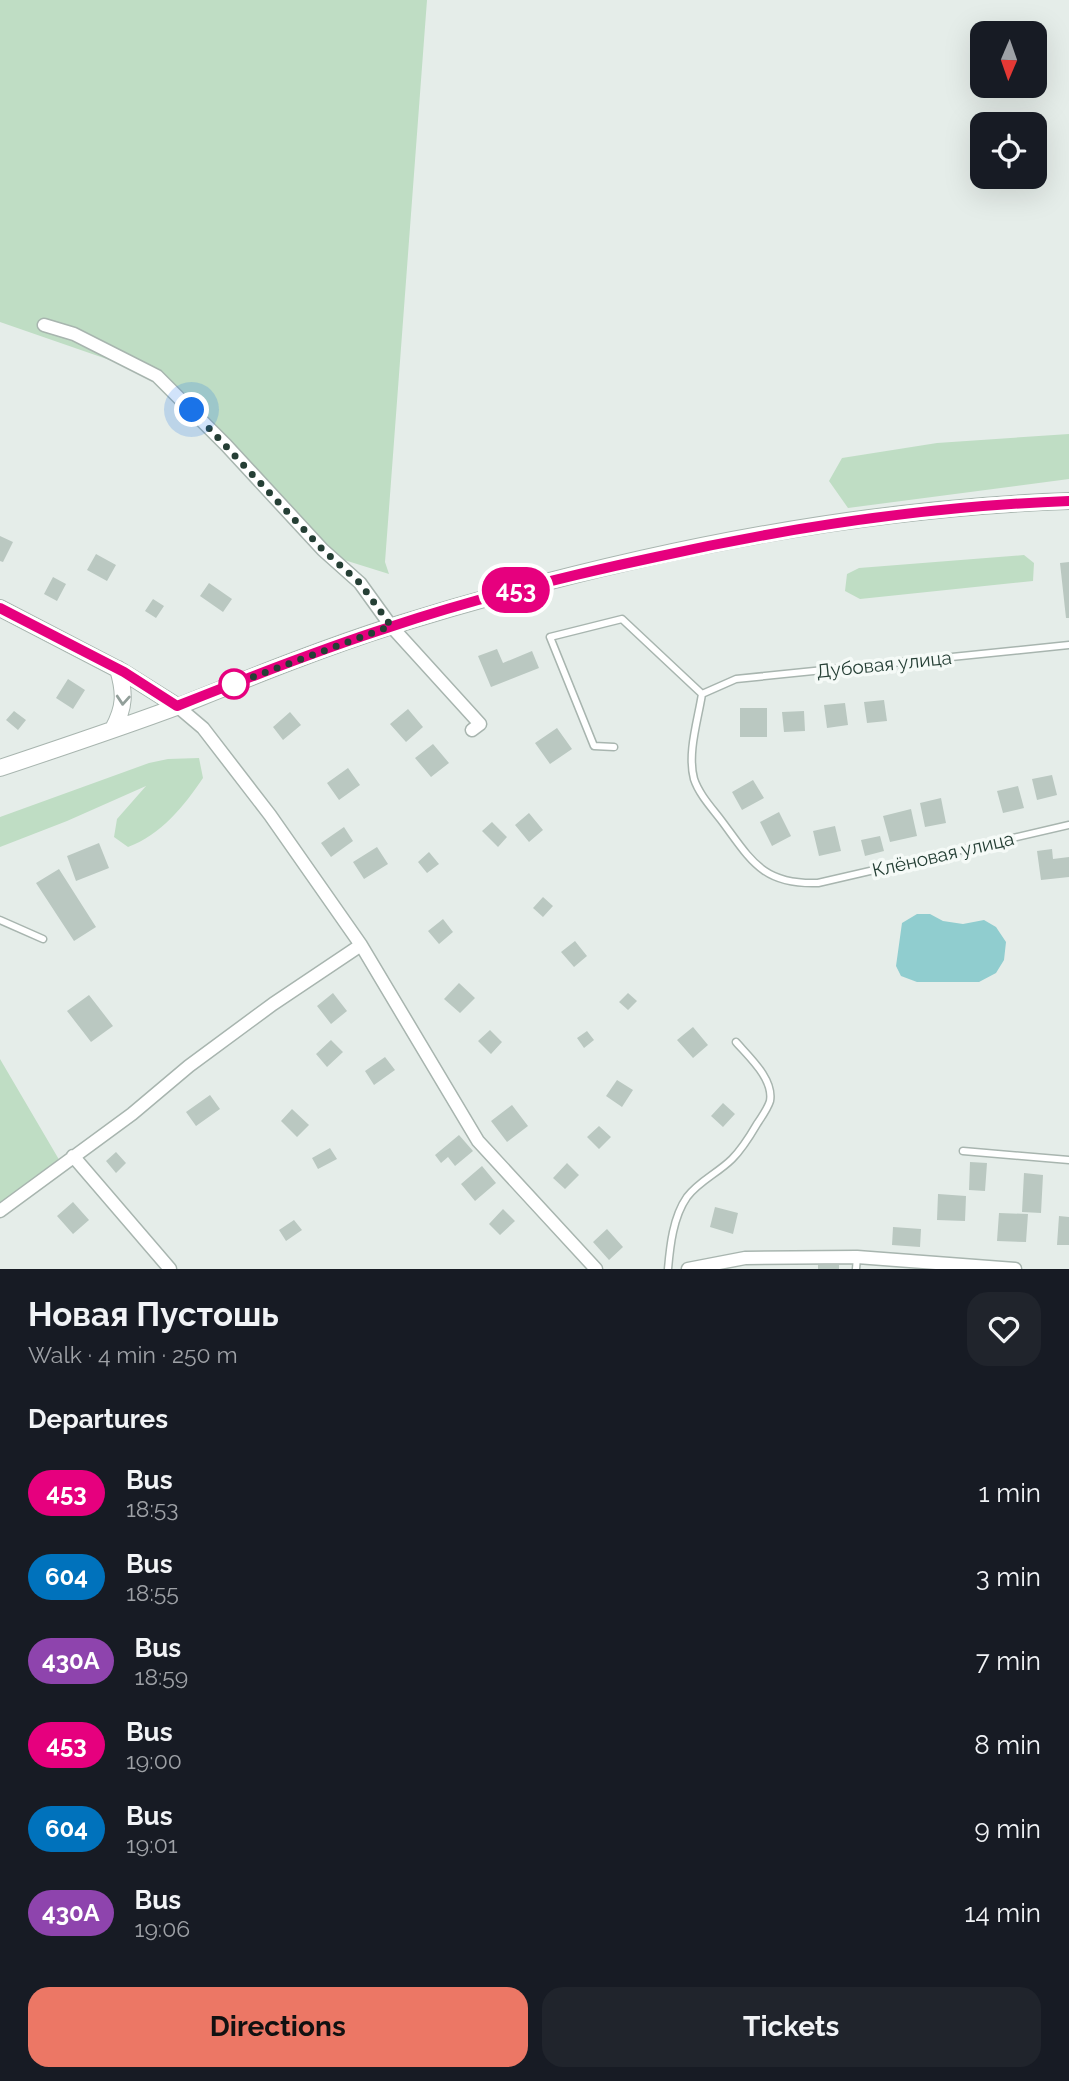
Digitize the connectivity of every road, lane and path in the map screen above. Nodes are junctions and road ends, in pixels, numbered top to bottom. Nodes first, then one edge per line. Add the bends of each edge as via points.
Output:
1 (44, 325) dead end
2 (1069, 501) edge
3 (0, 608) edge
4 (391, 626) junction
5 (1069, 645) edge
6 (117, 669) junction
7 (702, 694) junction
8 (177, 706) junction
9 (113, 729) junction
10 (472, 730) dead end
11 (614, 747) dead end
12 (0, 768) edge
13 (1069, 825) edge
14 (0, 920) edge
15 (43, 939) dead end
16 (362, 945) junction
17 (736, 1042) dead end
18 (963, 1151) dead end
19 (73, 1156) junction
20 (1069, 1160) edge
21 (0, 1211) edge
22 (856, 1263) edge
23 (169, 1269) edge
24 (596, 1269) edge
25 (668, 1269) edge
26 (688, 1269) edge
27 (1015, 1269) edge

1 - 4 street via 74,334 157,376 360,583
2 - 4 street via 879,517 736,539 560,577
3 - 6 street
4 - 8 street
4 - 10 street via 480,724
5 - 7 lane, Дубовая улица via 736,679
6 - 8 street
6 -> 9 street via 124,700
7 - 11 lane via 622,619 550,637 594,746
7 - 13 lane, Клёновая улица via 691,759 694,779 755,866 774,877 796,884 818,883
8 - 9 street
8 - 16 street via 203,729 270,815
9 - 12 street
14 - 15 lane
16 - 19 street via 210,1050
16 - 24 street via 478,1141
17 - 25 lane via 762,1073 770,1101 733,1158 687,1198 670,1245
18 - 20 lane
19 - 21 street
19 - 23 street
22 - 26 street via 745,1258
22 - 27 street

